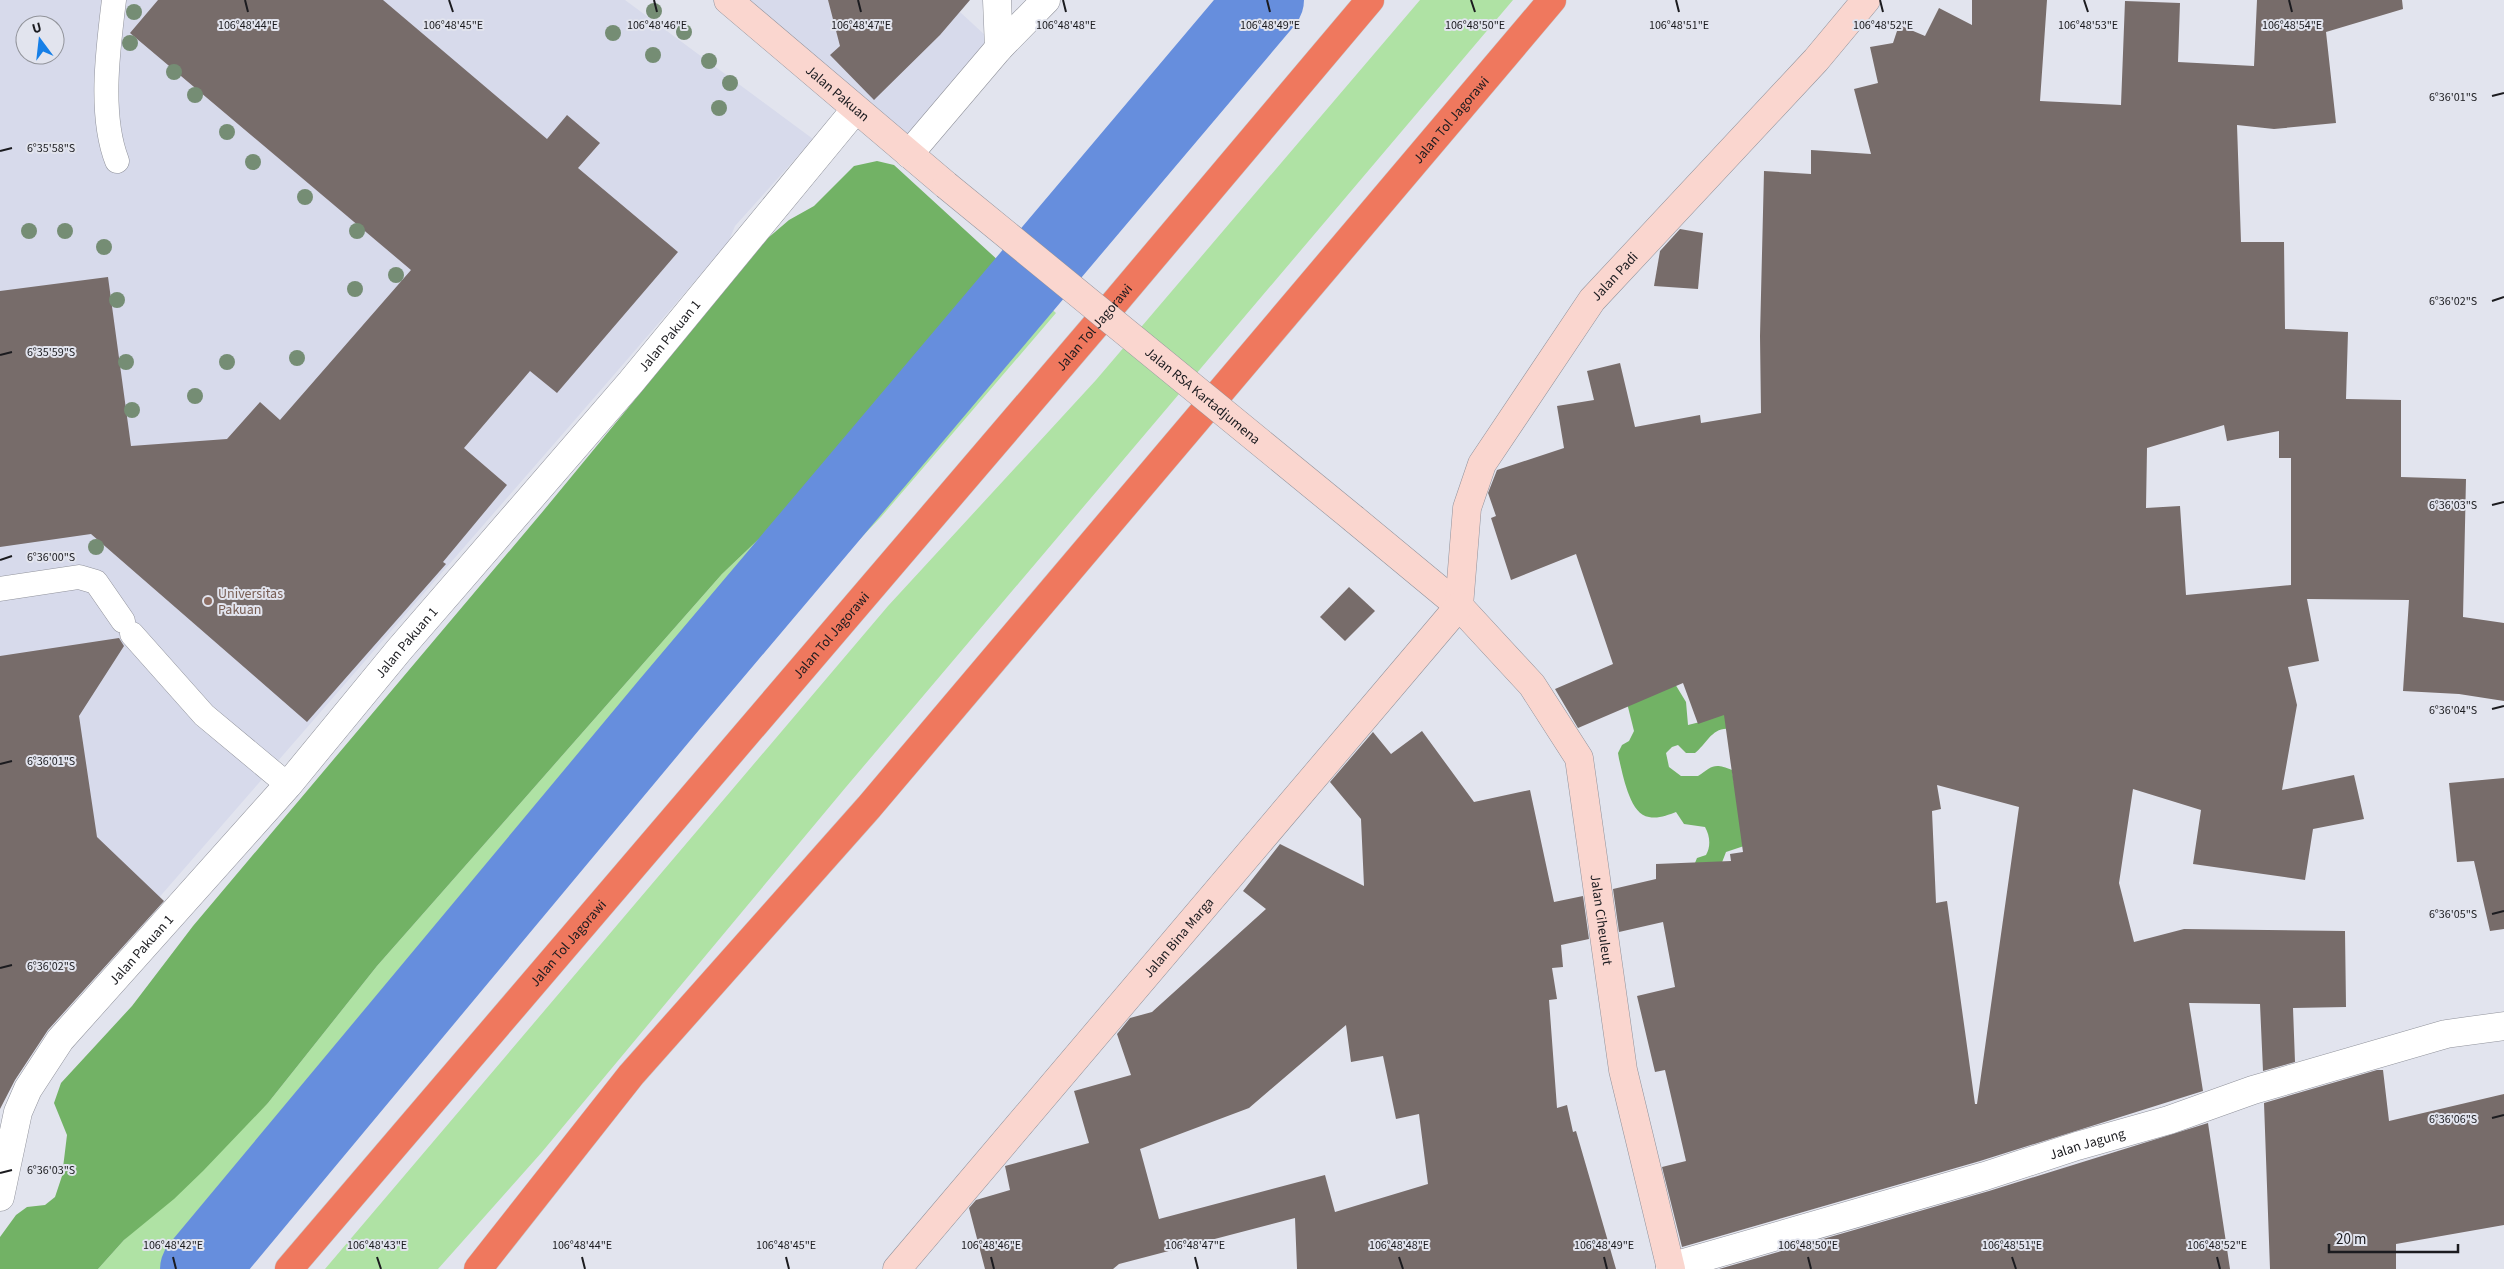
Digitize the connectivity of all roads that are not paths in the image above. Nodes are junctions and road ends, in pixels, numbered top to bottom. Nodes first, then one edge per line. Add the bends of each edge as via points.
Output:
1 (114, 0) edge
2 (728, 0) edge
3 (997, 0) edge
4 (1046, 0) edge
5 (1370, 0) edge
6 (1552, 0) edge
7 (1866, 0) edge
8 (999, 48) junction
9 (855, 110) junction
10 (909, 154) junction
11 (117, 161) dead end
12 (946, 185) joint
13 (0, 589) edge
14 (1459, 606) junction
15 (288, 785) junction
16 (2504, 1026) edge
17 (0, 1197) edge
18 (1671, 1268) edge
19 (288, 1269) edge
20 (478, 1269) edge
21 (898, 1269) edge

1 - 11 lane via 109,40 107,115 110,143
2 - 9 street, Jalan Pakuan
3 - 8 street
4 - 8 street
5 - 19 highway, Jalan Tol Jagorawi via 1082,342
6 - 20 highway, Jalan Tol Jagorawi via 870,807 632,1075
7 - 14 street, Jalan Padi via 1816,60 1592,300 1487,455 1467,508
8 - 10 street
9 - 10 street, Jalan Pakuan
9 - 15 street, Jalan Pakuan 1 via 631,382 399,650
10 - 12 street, Jalan Pakuan
12 - 14 street, Jalan RSA Kartadjumena, bridge
13 - 15 lane via 79,577 96,582 128,627 204,715
14 - 18 street, Jalan Ciheuleut via 1532,685 1579,758 1624,1070
14 - 21 street, Jalan Bina Marga
15 - 17 street, Jalan Pakuan 1 via 85,1011 39,1070 18,1112
16 - 18 street, Jalan Jagung via 2446,1034 2253,1090 2169,1120

